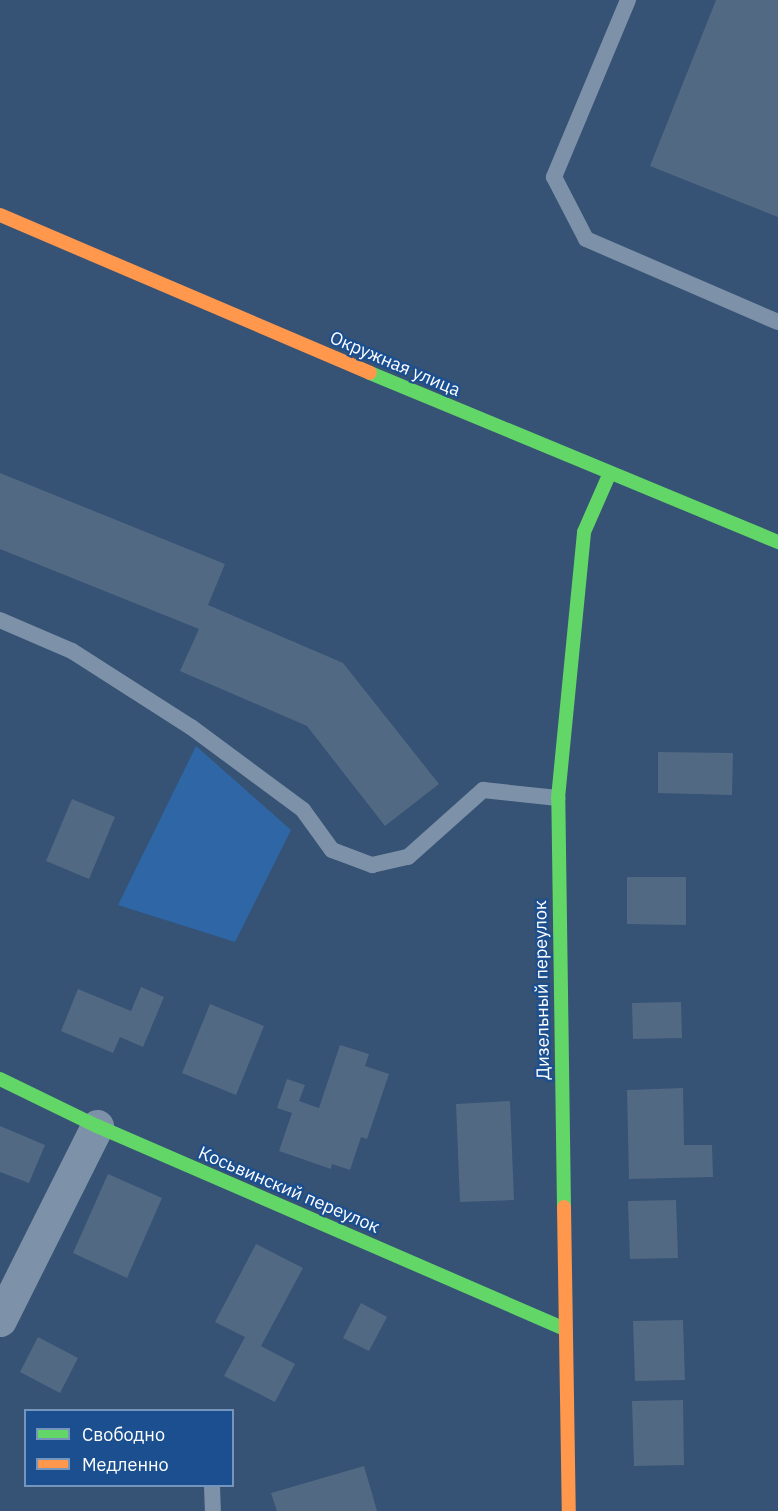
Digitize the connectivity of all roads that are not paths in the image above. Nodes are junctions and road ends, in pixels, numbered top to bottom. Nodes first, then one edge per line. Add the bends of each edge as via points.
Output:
1 (628, 0) edge
2 (0, 215) edge
3 (778, 322) edge
4 (609, 475) junction
5 (778, 542) edge
6 (0, 620) edge
7 (558, 798) junction
8 (0, 1079) edge
9 (97, 1126) junction
10 (0, 1320) edge
11 (566, 1329) junction
12 (212, 1487) edge
13 (213, 1511) edge
14 (569, 1511) edge

1 - 3 lane via 554,177 586,239
2 - 4 street, Окружная улица
4 - 5 street, Окружная улица
4 - 7 street, Дизельный переулок via 584,531
6 - 7 lane via 72,651 191,727 303,810 332,850 372,865 408,856 483,790
7 - 11 street, Дизельный переулок
8 - 9 street, Косьвинский переулок
9 - 10 street
9 - 11 street, Косьвинский переулок
11 - 14 street, Дизельный переулок
12 - 13 lane

